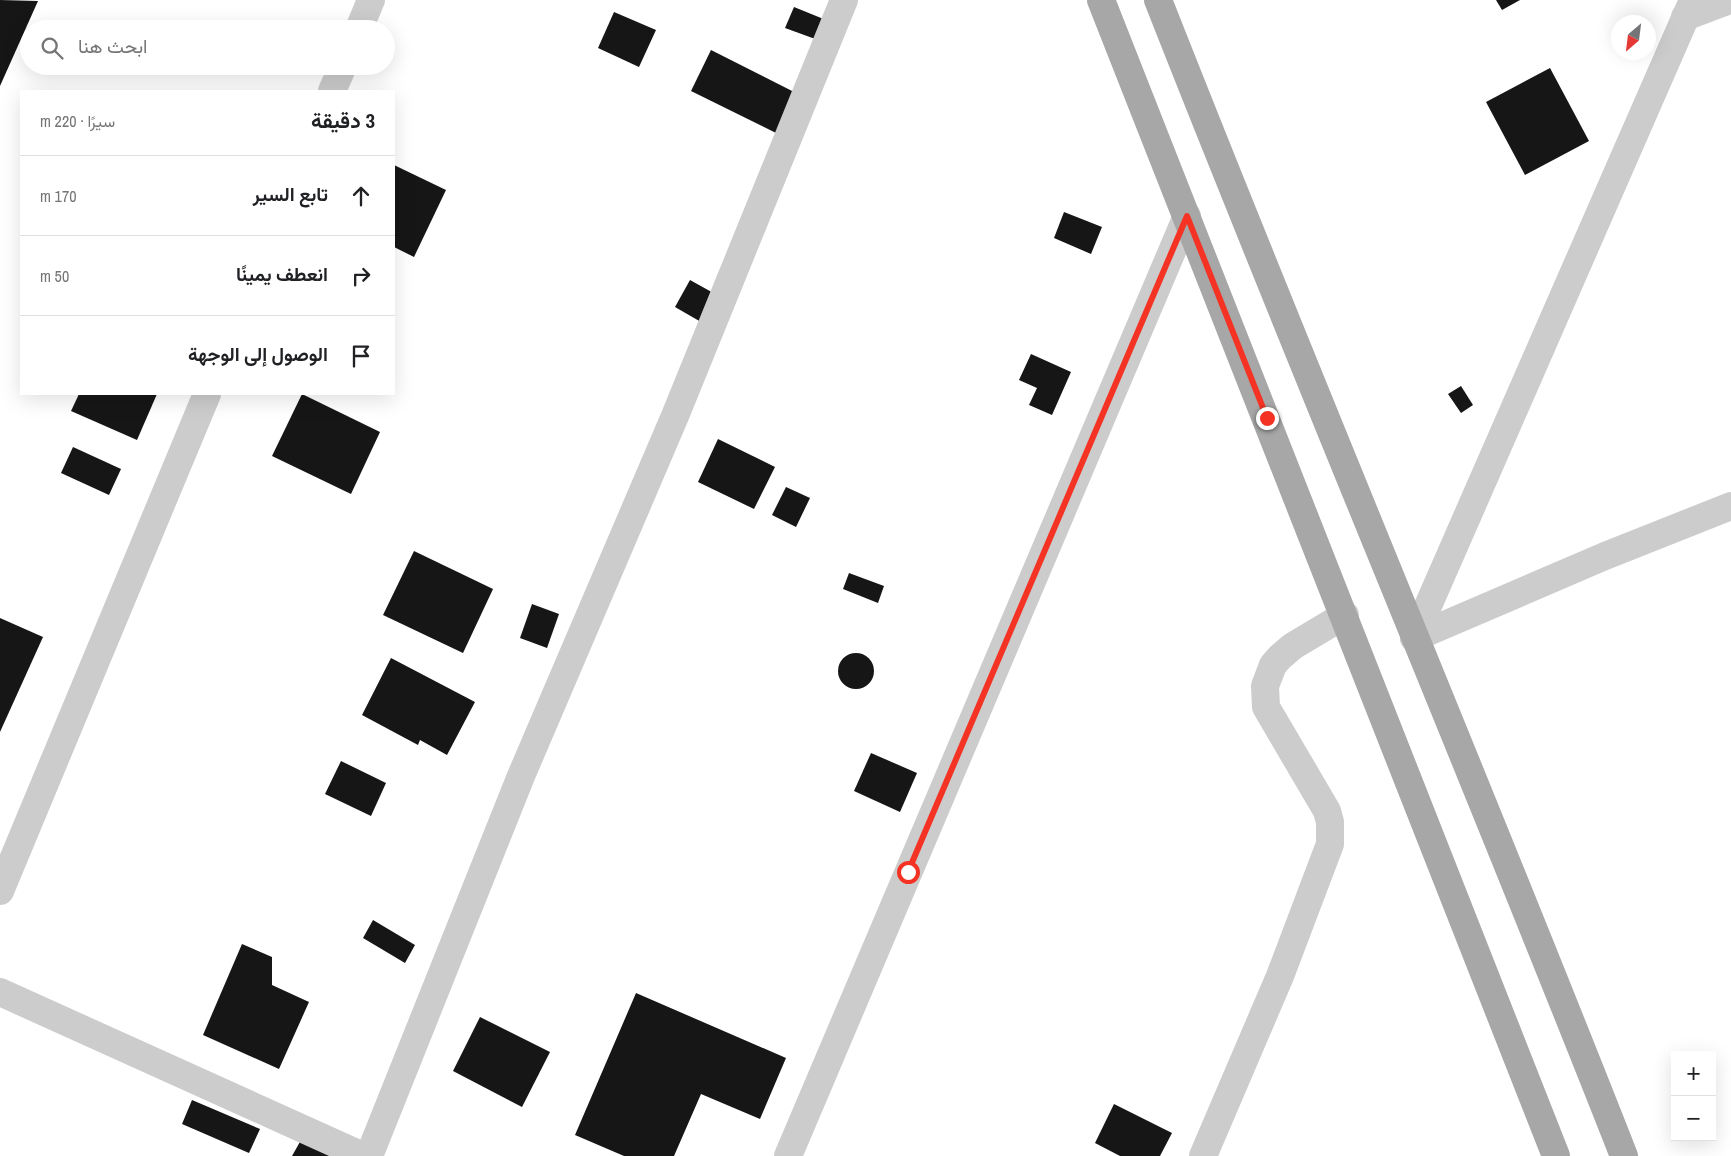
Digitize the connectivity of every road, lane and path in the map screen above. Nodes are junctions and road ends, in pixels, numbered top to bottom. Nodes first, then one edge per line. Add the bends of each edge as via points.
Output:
1 (371, 0) edge
2 (844, 0) edge
3 (1101, 0) edge
4 (1158, 0) edge
5 (1730, 0) edge
6 (1689, 8) edge
7 (363, 20) edge
8 (339, 75) edge
9 (332, 90) edge
10 (1187, 216) junction
11 (207, 395) edge
12 (1731, 506) edge
13 (1344, 615) junction
14 (1414, 638) junction
15 (1, 887) edge
16 (0, 992) edge
17 (363, 1156) edge
18 (369, 1156) edge
19 (788, 1156) edge
20 (1203, 1156) edge
21 (1556, 1156) edge
22 (1624, 1156) edge

1 - 7 street
2 - 18 street via 675,416 521,776
3 - 10 main road
4 - 14 main road
5 - 6 street
6 - 14 street
8 - 9 street
10 - 13 main road
10 - 19 street
11 - 15 street
12 - 14 street
13 - 20 street via 1280,657 1273,665 1265,686 1266,707 1328,811 1330,844 1280,976
13 - 21 main road
14 - 22 main road via 1550,966
16 - 17 street

